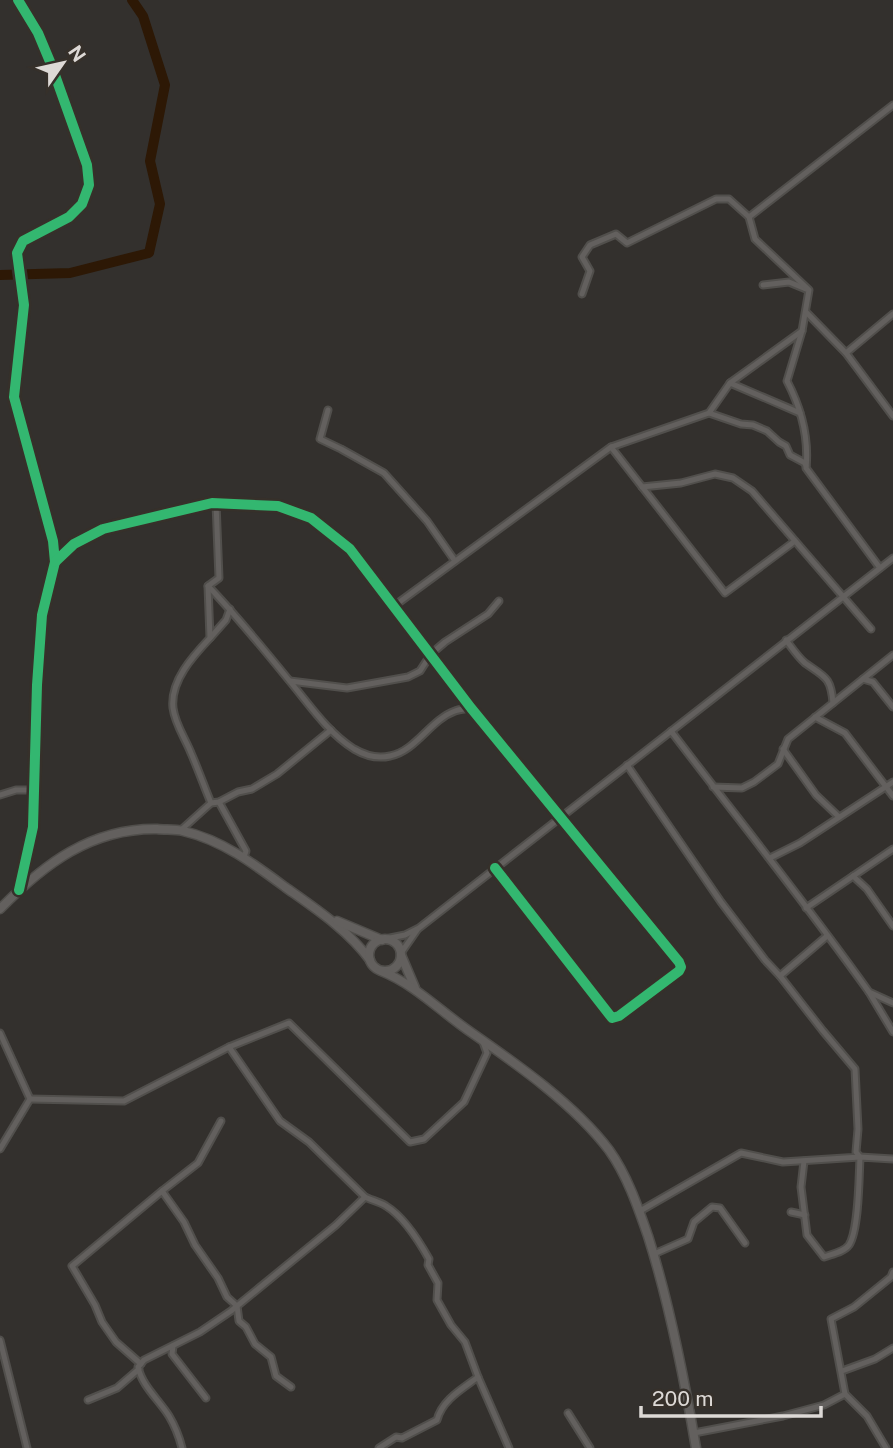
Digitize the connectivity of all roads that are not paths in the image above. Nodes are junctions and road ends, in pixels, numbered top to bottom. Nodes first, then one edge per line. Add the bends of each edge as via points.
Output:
1 (18, 0) edge
2 (893, 105) edge
3 (749, 218) junction
4 (763, 285) dead end
5 (809, 290) junction
6 (582, 295) dead end
7 (806, 312) junction
8 (893, 314) edge
9 (802, 331) junction
10 (846, 353) junction
11 (730, 383) junction
12 (328, 410) dead end
13 (709, 413) junction
14 (800, 413) junction
15 (893, 416) edge
16 (611, 447) junction
17 (806, 468) junction
18 (642, 487) junction
19 (216, 503) junction
20 (795, 541) junction
21 (893, 558) edge
22 (455, 561) junction
23 (55, 562) junction
24 (880, 568) junction
25 (208, 586) junction
26 (842, 596) junction
27 (499, 601) dead end
28 (394, 606) junction
29 (230, 608) junction
30 (872, 629) dead end
31 (210, 638) junction
32 (786, 640) junction
33 (431, 654) junction
34 (893, 655) edge
35 (863, 679) junction
36 (290, 681) junction
37 (833, 703) junction
38 (893, 707) edge
39 (471, 708) junction
40 (815, 717) junction
41 (331, 730) junction
42 (671, 731) junction
43 (783, 749) junction
44 (789, 760) junction
45 (779, 761) junction
46 (627, 765) junction
47 (893, 782) edge
48 (713, 787) junction
49 (886, 787) junction
50 (35, 790) junction
51 (0, 795) edge
52 (893, 796) edge
53 (219, 802) junction
54 (211, 803) junction
55 (561, 816) junction
56 (839, 817) junction
57 (181, 830) junction
58 (893, 849) edge
59 (244, 857) junction
60 (770, 858) junction
61 (495, 869) junction
62 (853, 876) junction
63 (19, 890) junction
64 (806, 908) junction
65 (0, 909) edge
66 (321, 913) junction
67 (893, 926) edge
68 (419, 928) junction
69 (827, 936) junction
70 (384, 939) junction
71 (401, 954) junction
72 (370, 960) junction
73 (381, 971) junction
74 (780, 976) junction
75 (415, 989) junction
76 (869, 992) junction
77 (893, 1003) edge
78 (893, 1032) edge
79 (0, 1033) edge
80 (482, 1040) junction
81 (229, 1047) junction
82 (30, 1099) junction
83 (221, 1121) dead end
84 (0, 1149) edge
85 (860, 1157) junction
86 (893, 1159) edge
87 (804, 1161) junction
88 (162, 1191) junction
89 (365, 1198) junction
90 (640, 1211) junction
91 (791, 1212) dead end
92 (805, 1215) junction
93 (745, 1243) dead end
94 (654, 1254) junction
95 (893, 1272) edge
96 (237, 1306) junction
97 (0, 1340) edge
98 (173, 1346) junction
99 (892, 1350) edge
100 (140, 1366) junction
101 (842, 1371) junction
102 (478, 1377) junction
103 (291, 1387) dead end
104 (845, 1394) junction
105 (206, 1398) dead end
106 (88, 1400) dead end
107 (568, 1413) dead end
108 (694, 1433) junction
109 (508, 1445) edge
110 (27, 1448) edge
111 (182, 1448) edge
112 (379, 1448) edge
113 (498, 1448) edge
114 (590, 1448) edge
115 (696, 1448) edge
116 (886, 1448) edge

1 - 23 street via 38,33 88,165 89,185 82,204 69,217 23,241 17,253 24,305 14,397
2 - 3 street
3 - 5 street via 755,239
3 - 6 street via 729,199 716,199 627,243 616,233 590,245 582,257 590,271
4 - 5 street via 789,282
5 - 7 street
7 - 9 street
7 - 10 street
8 - 10 street
9 - 11 street
9 - 14 street via 787,381
10 - 15 street
11 - 13 street
11 - 14 street
12 - 22 street via 320,439 384,473 428,521
13 - 16 street
13 - 17 street via 767,432
14 - 17 street via 808,451
16 - 18 street
16 - 22 street
17 - 24 street
18 - 20 street via 715,474 733,478 752,491
18 - 20 street via 724,593
19 - 23 street via 103,529 74,544
19 - 25 street via 219,578
19 - 28 street via 278,506 312,518 350,549
20 - 26 street
21 - 24 street
22 - 28 street
23 - 50 street via 42,615
24 - 26 street
25 - 29 street
25 - 31 street
26 - 30 street
26 - 32 street
27 - 33 street
28 - 33 street
29 - 31 street
29 - 36 street
31 - 54 street via 188,663 174,689 173,708
32 - 37 street via 831,684
32 - 42 street
33 - 36 street via 420,671 390,681 347,688
33 - 39 street
34 - 35 street
35 - 37 street
35 - 38 street via 873,682
36 - 41 street
37 - 40 street
39 - 41 street via 442,718 393,756 366,755
39 - 55 street
40 - 43 street via 788,739
40 - 49 street via 845,733
41 - 53 street via 262,785
42 - 46 street
42 - 48 street
43 - 44 street
43 - 45 street
44 - 45 street
44 - 56 street
45 - 48 street via 742,788
46 - 55 street
46 - 74 street via 721,902
47 - 49 street
48 - 60 street
49 - 52 street
49 - 56 street
50 - 51 street
50 - 63 street via 33,827
53 - 54 street
53 - 59 street via 246,851
54 - 57 street
55 - 61 street
55 - 61 street via 679,962 679,971 612,1018
56 - 60 street
57 - 59 main road
57 - 63 main road via 143,829 99,837 61,857
58 - 62 street
59 - 66 main road
60 - 64 street
61 - 68 street
62 - 64 street
62 - 67 street
63 - 65 main road
64 - 69 street
66 - 70 main road
66 - 72 main road
68 - 70 street
68 - 71 street
69 - 74 street
69 - 76 street
70 - 71 main road via 394,942
70 - 72 main road via 373,946
71 - 73 main road via 396,967
71 - 75 main road
72 - 73 main road
73 - 75 main road
74 - 85 street via 855,1069 856,1152
75 - 80 main road
76 - 77 street
76 - 78 street
79 - 82 street
80 - 81 street via 487,1053 464,1102 424,1139 410,1142 289,1023
80 - 90 main road via 585,1123 609,1151
81 - 82 street via 124,1101
81 - 89 street via 280,1121 309,1142
82 - 84 street
83 - 88 street via 198,1163
85 - 86 street
85 - 87 street
85 - 92 street via 858,1207 849,1244 824,1257 807,1235
87 - 90 street via 741,1153
87 - 92 street
88 - 96 street
88 - 100 street via 72,1266 102,1322
89 - 96 street
89 - 102 street via 386,1205 422,1245 438,1283 437,1300 465,1342
90 - 94 main road
91 - 92 street
93 - 94 street via 720,1208 712,1208 694,1222 688,1239
94 - 108 main road
95 - 101 street via 854,1307 831,1319
96 - 98 street
96 - 103 street via 239,1321 255,1345 271,1357 276,1376
97 - 110 street
98 - 100 street
98 - 105 street via 172,1354
99 - 101 street
100 - 106 street via 117,1388
100 - 111 street via 140,1376 169,1416
101 - 104 street
102 - 109 street
102 - 112 street via 453,1396 437,1420
104 - 108 street via 783,1416
104 - 116 street via 867,1416
107 - 114 street
108 - 115 main road
109 - 113 street

